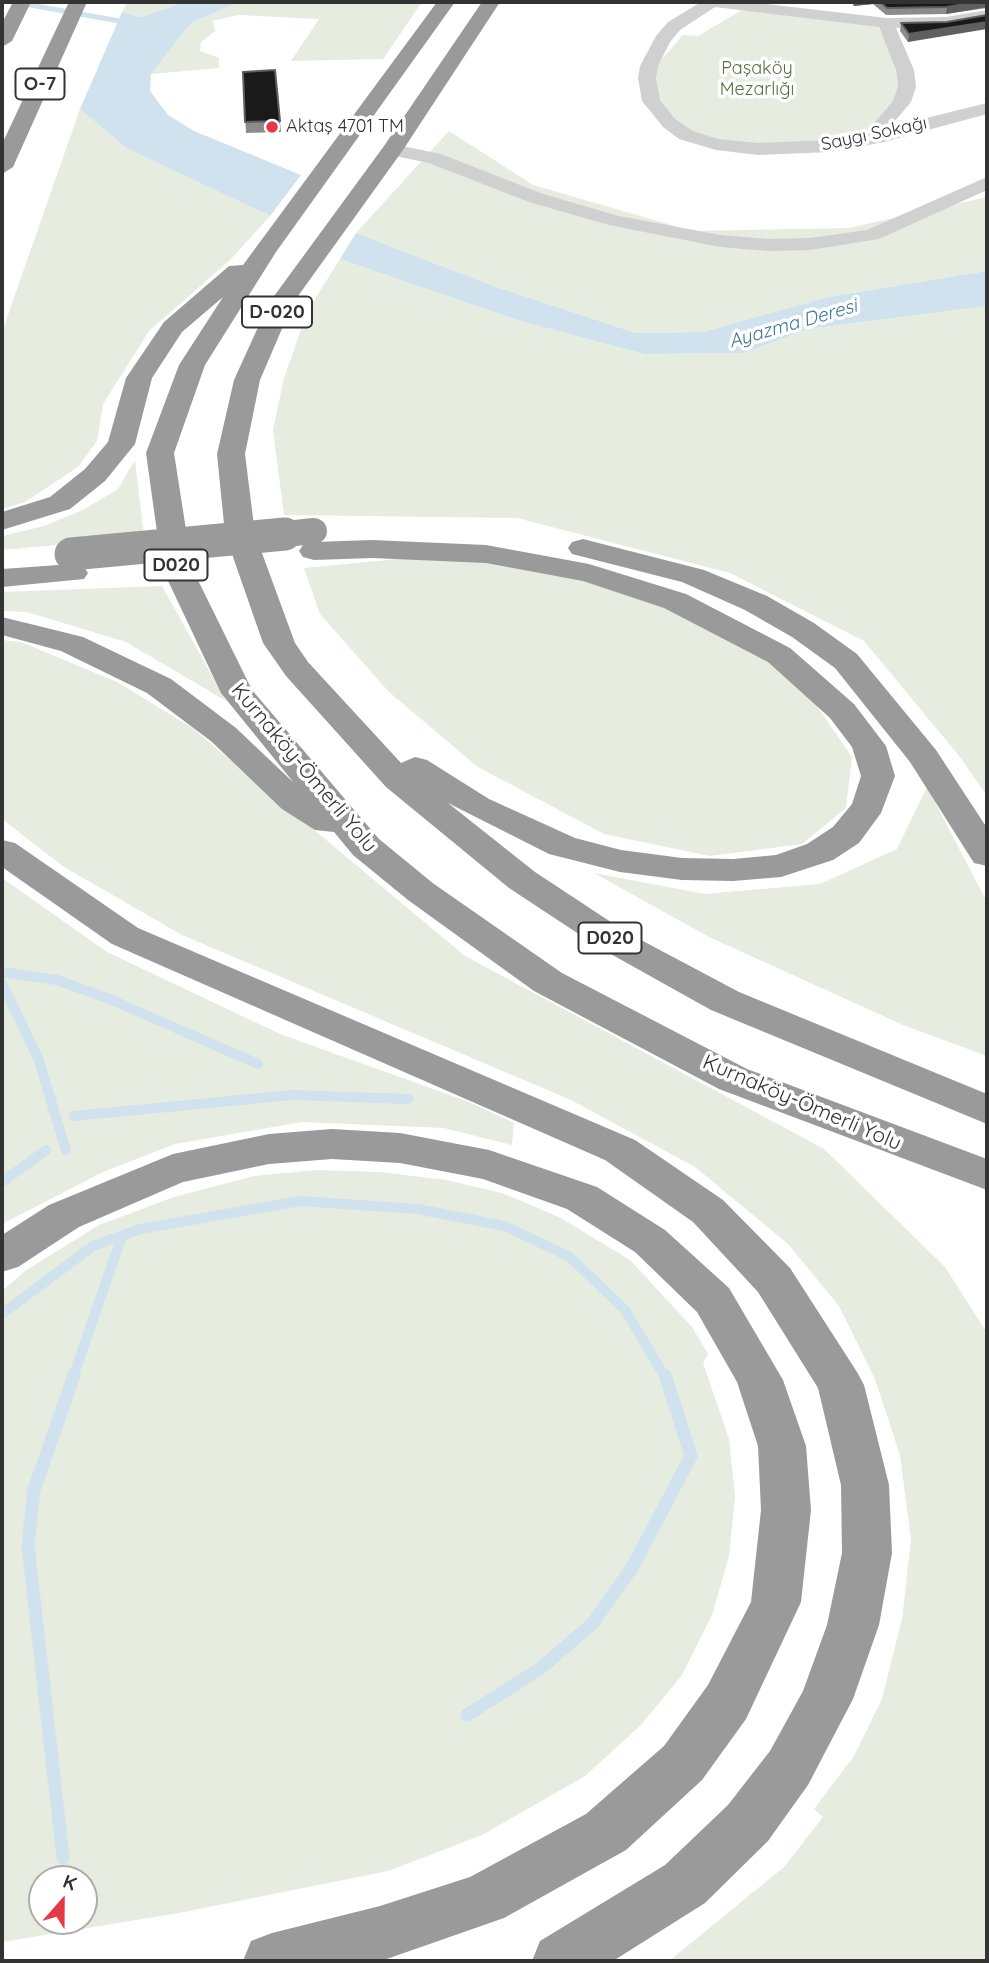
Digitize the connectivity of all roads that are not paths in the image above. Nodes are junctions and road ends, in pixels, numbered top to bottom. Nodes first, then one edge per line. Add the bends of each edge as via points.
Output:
1 (22, 2) edge
2 (78, 2) edge
3 (446, 2) edge
4 (491, 2) edge
5 (712, 2) edge
6 (987, 15) edge
7 (886, 23) junction
8 (2, 41) edge
9 (987, 108) edge
10 (884, 136) junction
11 (391, 150) junction
12 (2, 167) edge
13 (987, 183) edge
14 (265, 250) junction
15 (2, 521) edge
16 (314, 541) junction
17 (2, 561) edge
18 (72, 564) junction
19 (2, 578) edge
20 (2, 626) edge
21 (297, 669) junction
22 (366, 848) junction
23 (2, 851) edge
24 (987, 855) edge
25 (987, 1110) edge
26 (987, 1175) edge
27 (2, 1256) edge
28 (272, 1961) edge
29 (561, 1961) edge

1 - 8 highway, O-7
2 - 12 highway, O-7
3 - 14 highway, Kurnaköy-Ömerli Yolu
4 - 11 highway, D-020
5 - 7 street
5 - 10 street, Saygı Sokağı via 674,26 649,66 651,101 677,130 716,144 769,149 830,146
6 - 7 street via 946,22
7 - 10 street via 907,87 902,102 881,126
9 - 10 street, Saygı Sokağı
11 - 13 street via 434,158 536,198 616,221 720,241 769,244 810,244 872,235
11 - 21 highway, D-020 via 281,303 247,380 231,454 240,534 279,643
14 - 15 highway via 173,327 139,378 121,444 95,475 60,503
14 - 22 highway, Kurnaköy-Ömerli Yolu / D020 via 192,365 160,453 177,568 237,693
16 - 18 highway
16 - 21 highway via 372,549 486,554 589,573 675,601 779,655 842,711 869,746 878,776 869,806 846,835 820,852 781,866 682,869 620,861 562,846 477,806 411,764
16 - 24 highway via 402,527 479,531 628,557 694,576 756,603 846,660 924,757
17 - 18 highway
18 - 19 highway
20 - 22 highway via 72,645 159,686 224,735 294,802
21 - 25 highway, D020 via 398,780 522,880 613,940 725,1001
22 - 26 highway, Kurnaköy-Ömerli Yolu / D020 via 548,982 733,1079
23 - 29 highway via 125,936 620,1150 708,1211 765,1270 841,1385 865,1485 867,1553 853,1625 827,1699 789,1768 748,1823 685,1884
27 - 28 highway via 64,1216 173,1169 269,1149 332,1144 400,1148 489,1164 582,1198 650,1241 713,1300 760,1380 782,1446 786,1510 776,1602 727,1702 683,1763 606,1832 484,1899 380,1934

